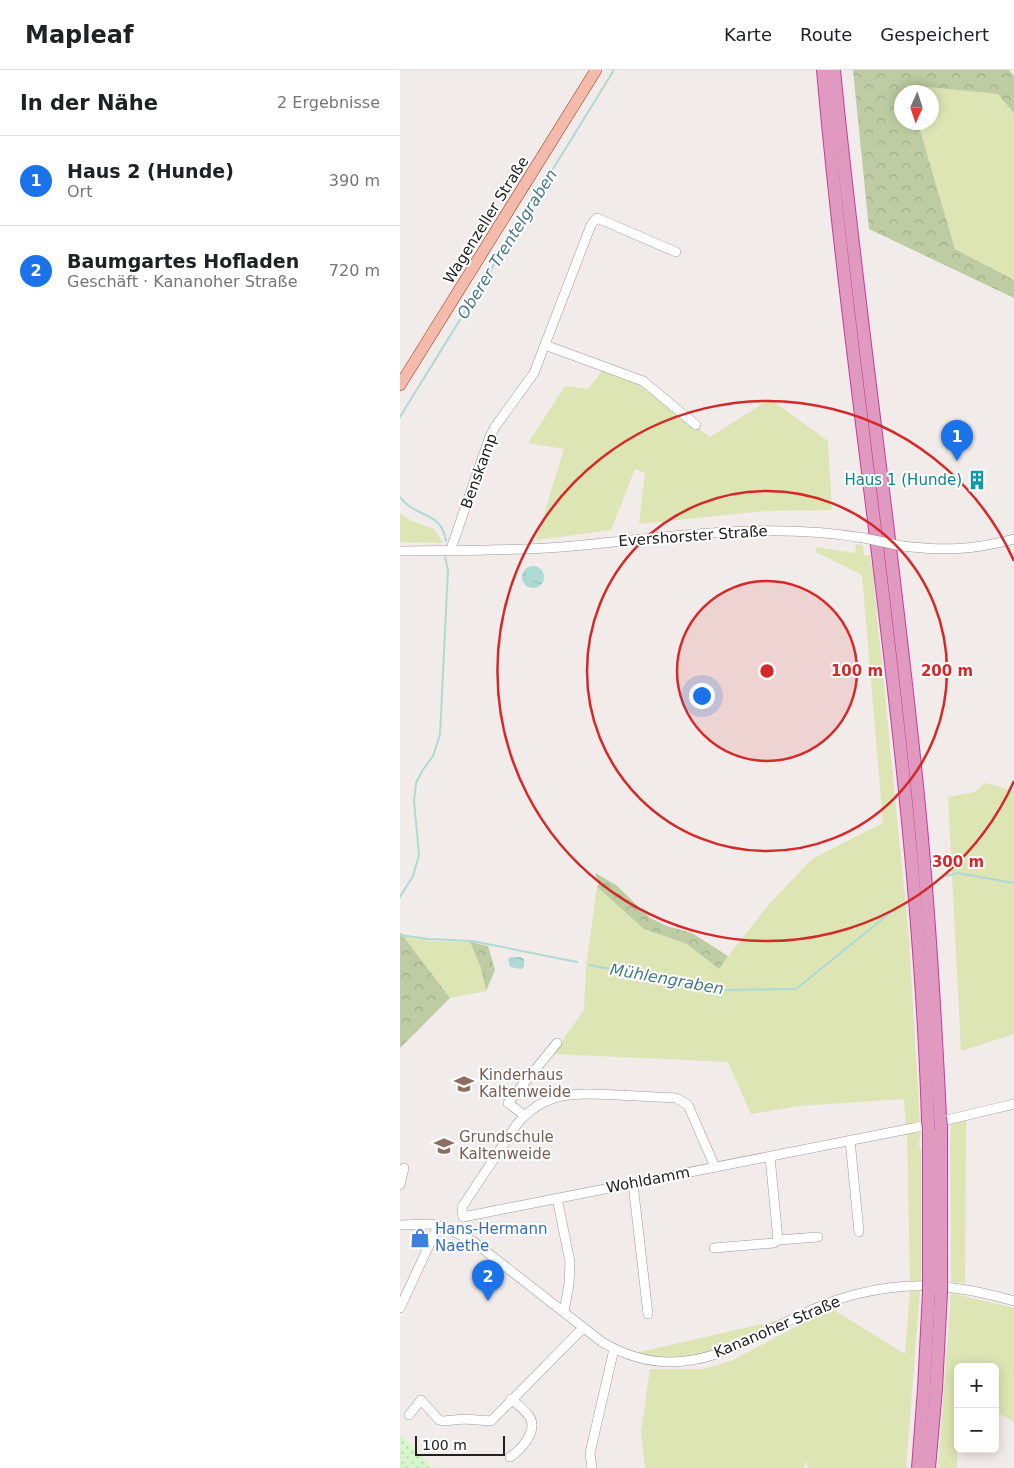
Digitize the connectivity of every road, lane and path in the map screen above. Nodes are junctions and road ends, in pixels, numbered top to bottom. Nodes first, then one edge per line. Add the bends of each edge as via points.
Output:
1 (596, 70) edge
2 (823, 70) edge
3 (834, 70) edge
4 (676, 252) dead end
5 (545, 345) junction
6 (400, 385) edge
7 (696, 426) dead end
8 (1014, 539) edge
9 (452, 550) junction
10 (400, 552) edge
11 (557, 1043) dead end
12 (1014, 1104) edge
13 (524, 1115) junction
14 (935, 1124) junction
15 (850, 1140) junction
16 (770, 1157) junction
17 (404, 1168) dead end
18 (715, 1168) junction
19 (633, 1184) junction
20 (400, 1185) edge
21 (557, 1198) junction
22 (463, 1217) junction
23 (400, 1225) edge
24 (438, 1226) junction
25 (455, 1232) junction
26 (859, 1232) dead end
27 (818, 1237) dead end
28 (778, 1240) junction
29 (714, 1248) dead end
30 (935, 1286) junction
31 (1014, 1301) edge
32 (400, 1308) edge
33 (564, 1312) junction
34 (648, 1314) dead end
35 (583, 1328) junction
36 (614, 1349) junction
37 (511, 1399) junction
38 (410, 1414) dead end
39 (510, 1457) dead end
40 (592, 1468) edge
41 (918, 1468) edge
42 (929, 1468) edge

1 - 6 main road, Wagenzeller Straße
2 - 14 highway via 907,802
3 - 14 highway via 918,799 932,950
4 - 5 street, Benskamp via 597,218 591,225
5 - 7 street via 643,382
5 - 9 street, Benskamp via 534,373 490,436
8 - 9 street, Evershorster Straße, bridge via 965,549 933,550 811,531 757,530 559,547
9 - 10 street, Evershorster Straße
11 - 13 street via 508,1103
12 - 15 street, Wohldamm
13 - 18 street via 546,1101 576,1093 676,1098 688,1105
13 - 22 street via 462,1206
14 - 30 highway
15 - 16 street, Wohldamm
15 - 26 street
16 - 18 street, Wohldamm
16 - 28 street
17 - 20 street
18 - 19 street, Wohldamm
19 - 21 street, Wohldamm
19 - 34 street
21 - 22 street, Wohldamm
21 - 33 street via 570,1262
22 - 25 street
23 - 24 street, Kananoher Straße
24 - 25 street, Kananoher Straße
24 - 32 street
25 - 33 street, Kananoher Straße via 474,1242
27 - 28 street
28 - 29 street
30 - 41 highway
30 - 42 highway via 936,1389
31 - 36 street, Kananoher Straße via 936,1285 886,1289 833,1302 729,1350 689,1361 656,1362
33 - 35 street, Kananoher Straße
35 - 36 street, Kananoher Straße
35 - 37 street
36 - 40 street via 590,1453
37 - 38 street via 491,1421 465,1419 443,1422 421,1400
37 - 39 street via 530,1417 532,1424 524,1444

